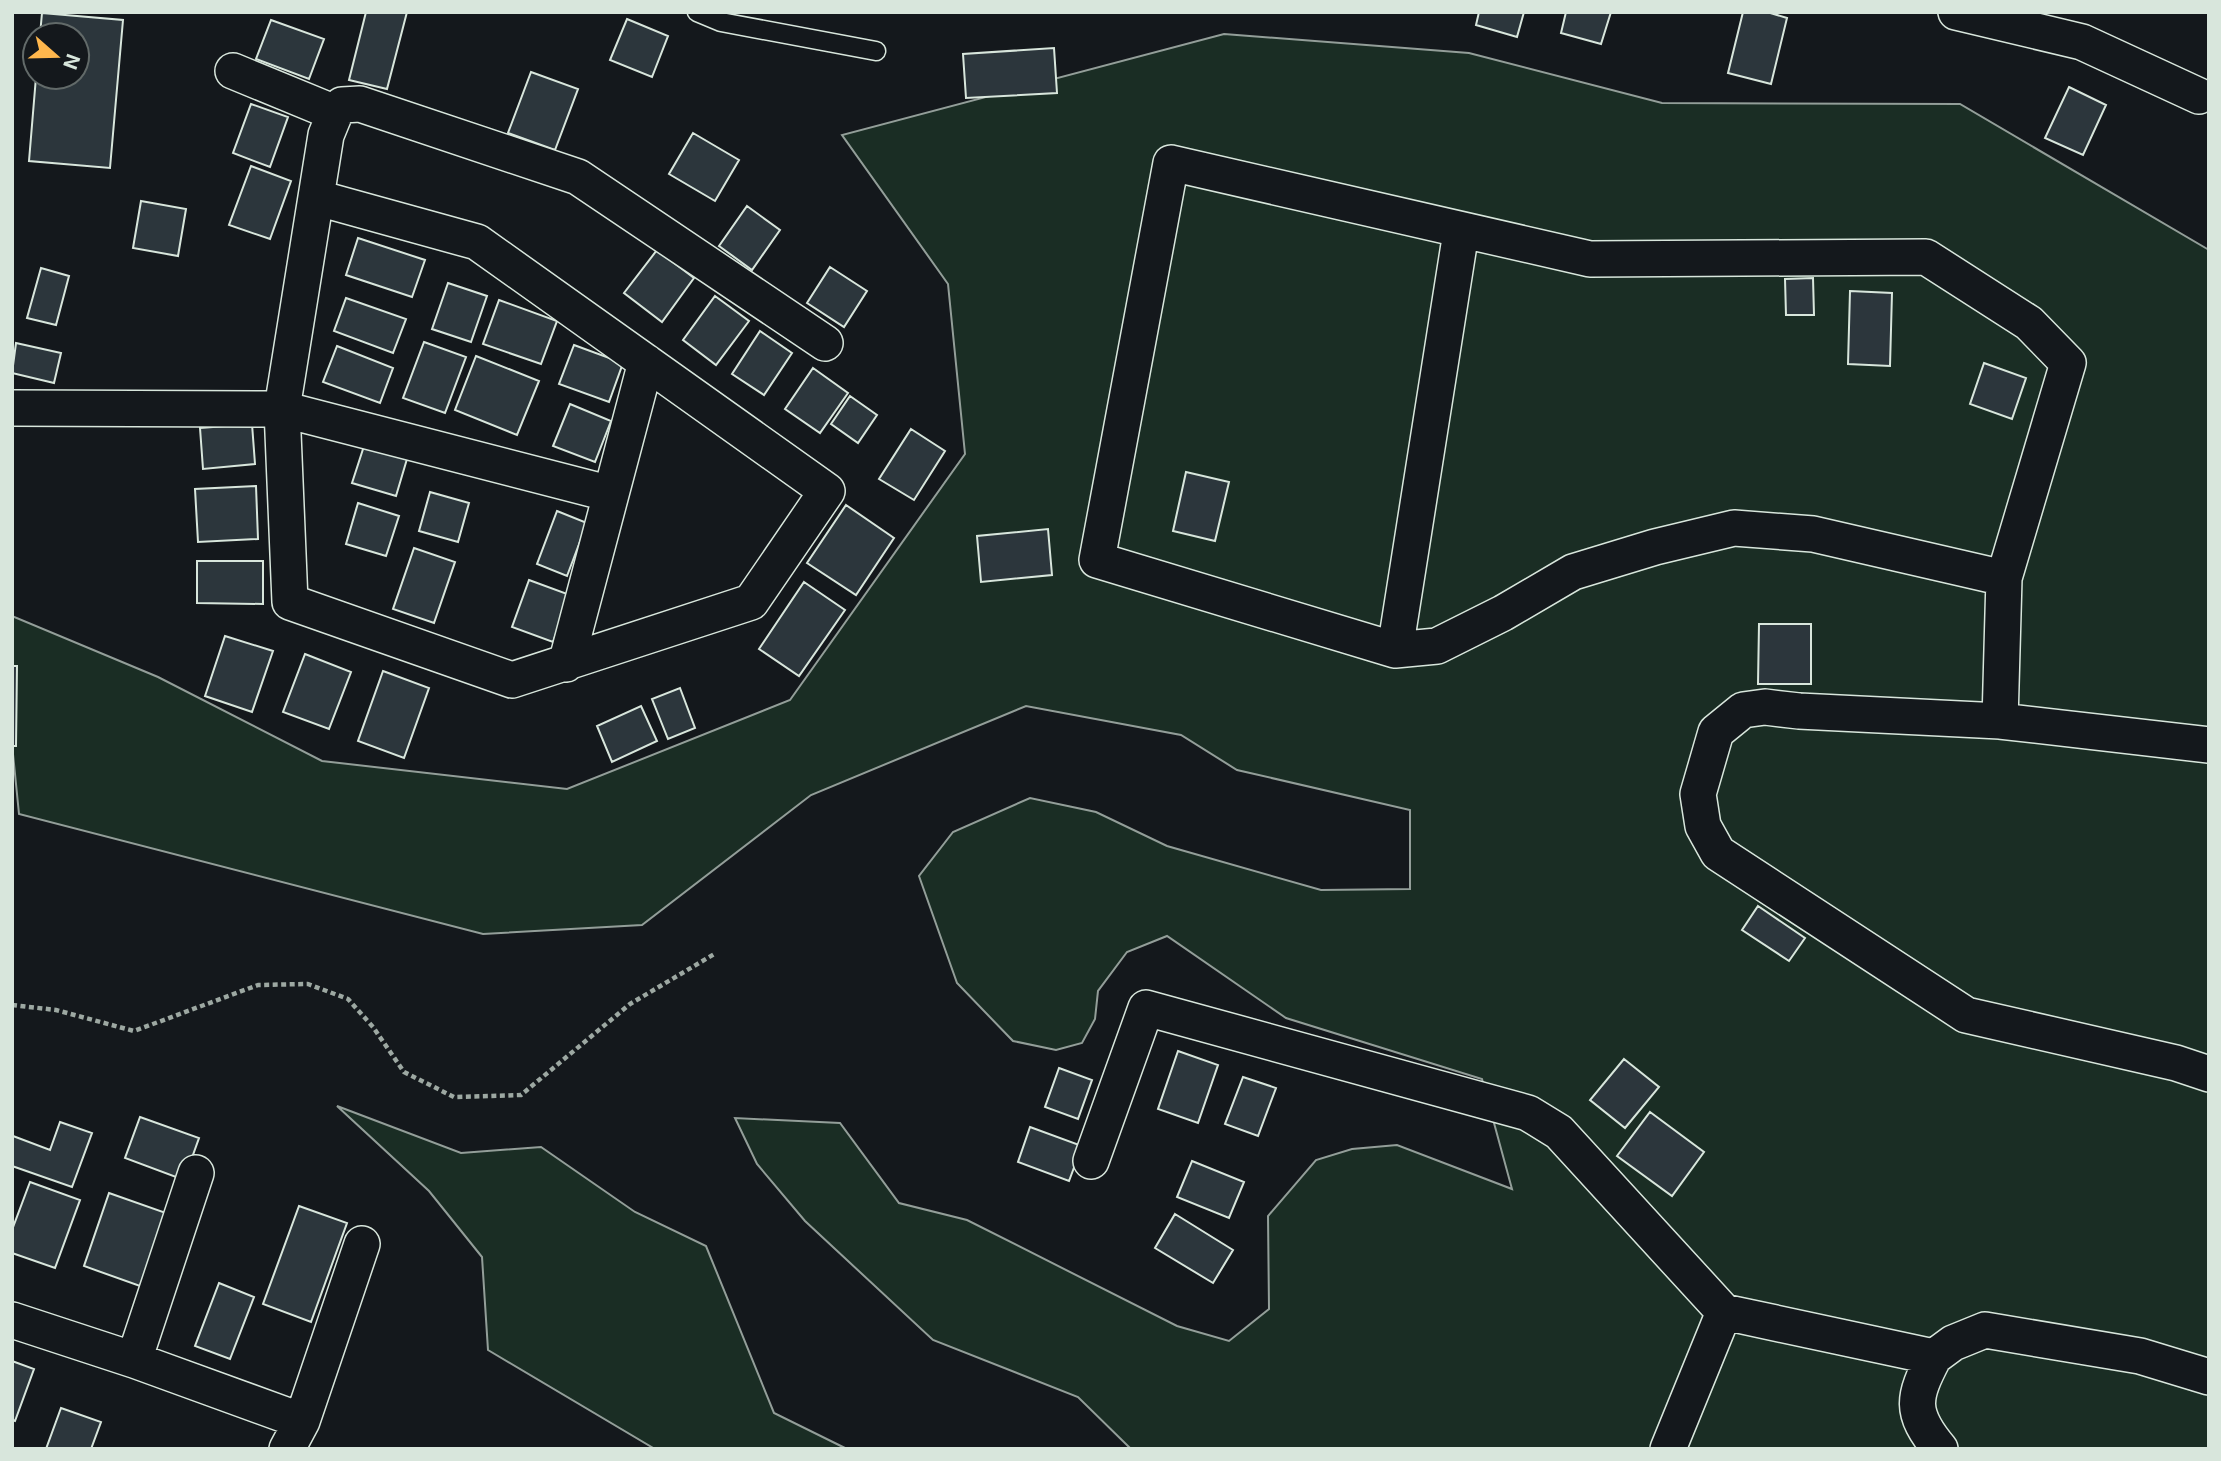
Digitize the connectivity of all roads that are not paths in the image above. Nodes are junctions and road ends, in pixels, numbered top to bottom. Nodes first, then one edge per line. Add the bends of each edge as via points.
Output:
1 (697, 12) edge
2 (1956, 12) edge
3 (2081, 27) edge
4 (876, 51) dead end
5 (233, 71) dead end
6 (2199, 96) dead end
7 (335, 113) junction
8 (318, 198) junction
9 (1461, 232) junction
10 (825, 343) dead end
11 (646, 362) junction
12 (12, 408) edge
13 (282, 408) junction
14 (611, 494) junction
15 (2004, 578) junction
16 (1395, 650) junction
17 (566, 664) junction
18 (2000, 721) junction
19 (2209, 745) edge
20 (2209, 1074) edge
21 (1091, 1161) dead end
22 (196, 1173) dead end
23 (362, 1244) dead end
24 (1724, 1312) junction
25 (12, 1320) edge
26 (1934, 1357) junction
27 (134, 1360) junction
28 (2209, 1377) edge
29 (294, 1435) edge
30 (1668, 1449) edge
31 (1940, 1449) edge

1 - 4 lane via 721,22
2 - 3 street
3 - 6 street
5 - 7 street
7 - 8 street via 326,135
7 - 10 street via 342,105 360,104 578,177
8 - 11 street via 477,242
8 - 13 street
9 - 15 street via 1590,259 1926,257 2029,323 2068,363
9 - 16 street
9 - 16 street via 1171,163 1097,559
11 - 14 street
11 - 17 street via 827,491 751,602
12 - 13 street
13 - 14 street
13 - 17 street via 290,602 512,680
14 - 17 street
15 - 16 street via 1813,534 1734,528 1573,572 1437,646
15 - 18 street
18 - 19 street
18 - 20 street via 1765,707 1743,710 1716,732 1698,794 1703,826 1718,853 1966,1015
21 - 24 street via 1146,1008 1528,1113 1559,1132
22 - 27 street
23 - 29 street
24 - 26 street
24 - 30 street
25 - 27 street
26 - 28 street via 1985,1330 2140,1356
26 - 31 street via 1917,1389 1921,1426
27 - 29 street

